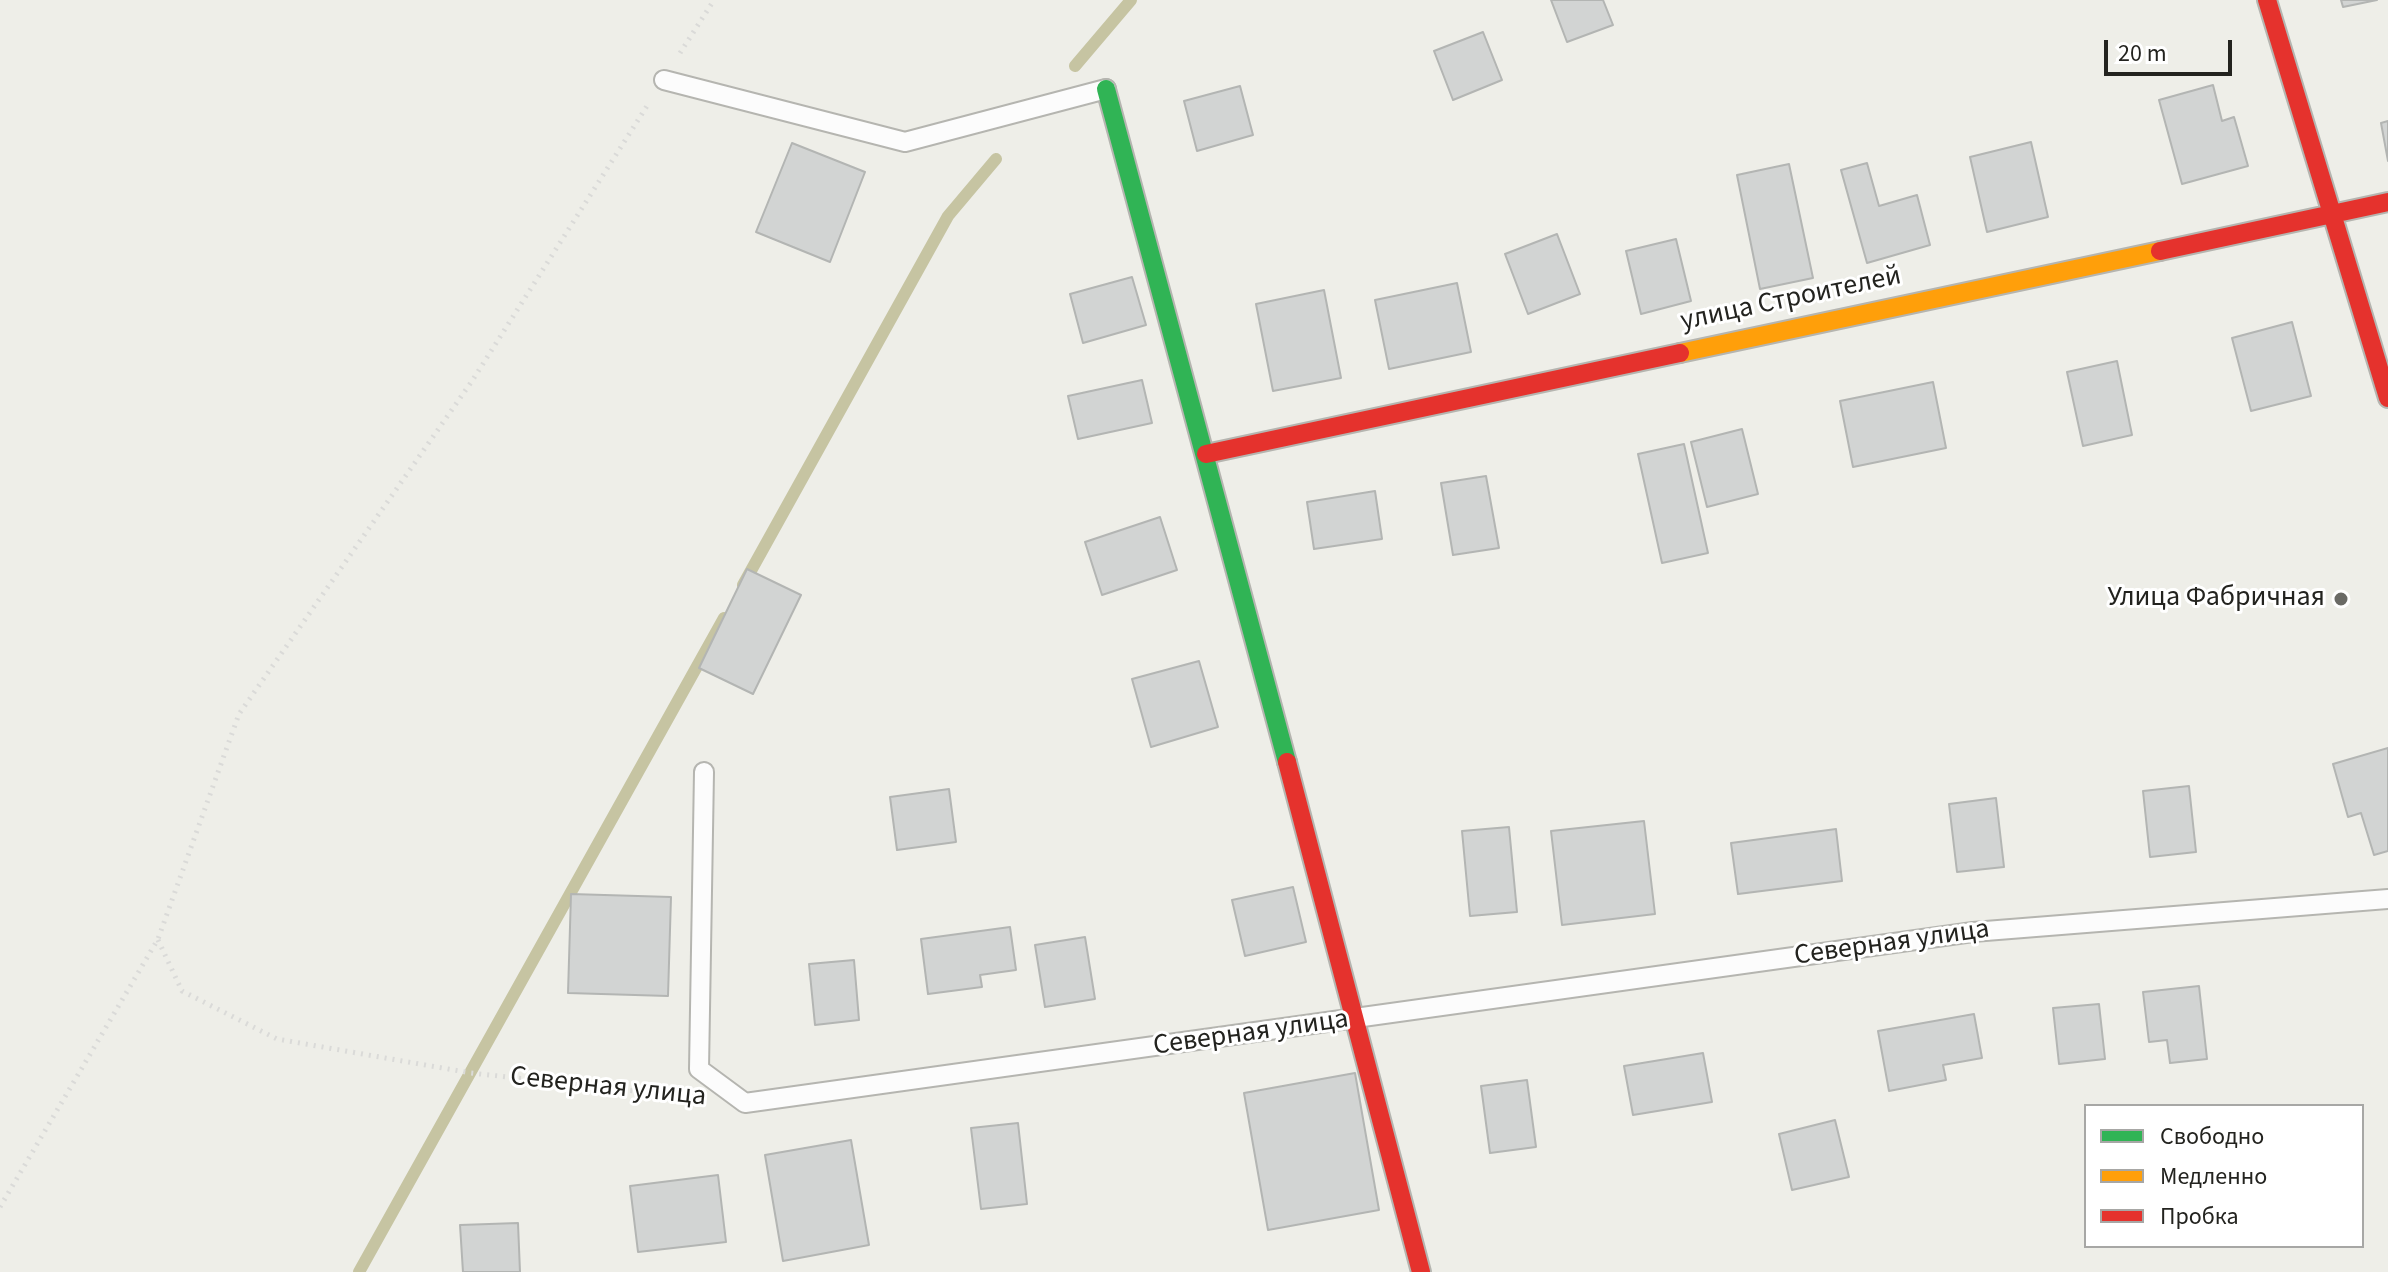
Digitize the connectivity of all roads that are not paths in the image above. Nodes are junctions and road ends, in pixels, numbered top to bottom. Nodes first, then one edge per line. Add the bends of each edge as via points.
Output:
1 (2267, 0) edge
2 (664, 80) road end
3 (1106, 89) joint
4 (2388, 202) edge
5 (2332, 213) junction
6 (2388, 398) edge
7 (1206, 454) junction
8 (704, 772) dead end
9 (2388, 899) edge
10 (1357, 1020) junction
11 (1421, 1272) edge

1 - 5 street
2 - 3 lane via 905,142
3 - 7 street
4 - 5 street, улица Строителей
5 - 6 street
5 - 7 street, улица Строителей
7 - 10 street
8 - 10 lane, Северная улица via 699,1069 745,1103
9 - 10 lane, Северная улица via 1973,932
10 - 11 street

